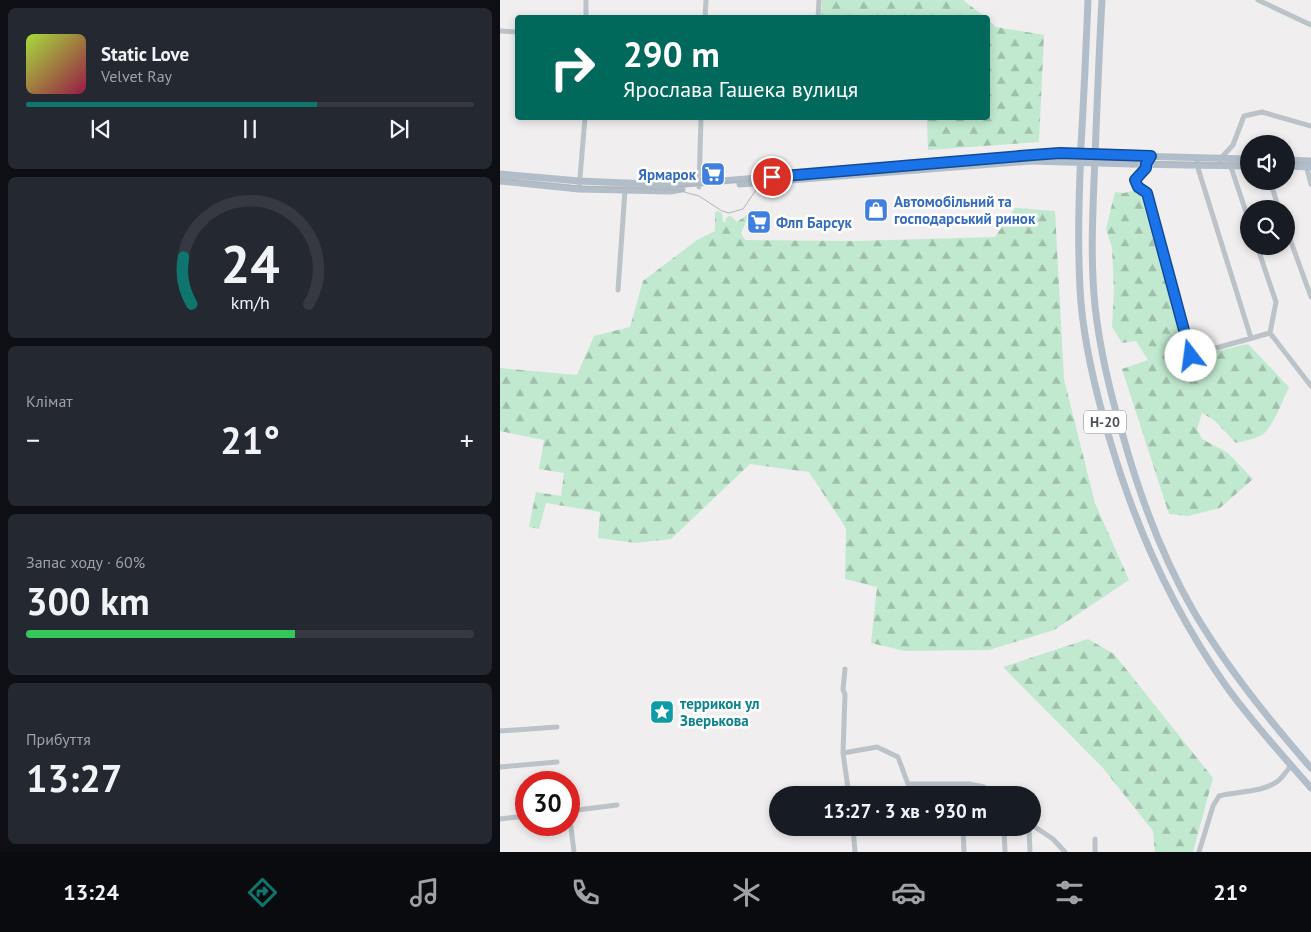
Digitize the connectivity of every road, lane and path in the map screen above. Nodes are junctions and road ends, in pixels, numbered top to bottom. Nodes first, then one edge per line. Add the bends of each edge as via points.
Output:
1 (586, 0) edge
2 (706, 0) edge
3 (819, 0) edge
4 (1088, 0) edge
5 (1102, 0) edge
6 (1258, 0) edge
7 (586, 15) edge
8 (705, 15) edge
9 (818, 15) edge
10 (1311, 25) edge
11 (500, 31) edge
12 (515, 32) edge
13 (1085, 58) junction
14 (1099, 58) junction
15 (585, 120) edge
16 (701, 120) edge
17 (1311, 126) edge
18 (1151, 156) junction
19 (1032, 158) junction
20 (1240, 160) edge
21 (1197, 162) junction
22 (1220, 162) junction
23 (1231, 162) junction
24 (1295, 162) edge
25 (1146, 164) junction
26 (1240, 164) edge
27 (1308, 164) edge
28 (1295, 165) edge
29 (500, 174) edge
30 (500, 181) edge
31 (1311, 184) edge
32 (579, 185) junction
33 (699, 185) junction
34 (625, 190) junction
35 (1243, 200) edge
36 (1295, 253) edge
37 (1260, 255) edge
38 (618, 290) dead end
39 (1311, 297) edge
40 (1270, 333) junction
41 (1251, 338) junction
42 (1311, 386) edge
43 (845, 669) dead end
44 (556, 727) dead end
45 (500, 731) edge
46 (843, 753) junction
47 (557, 762) dead end
48 (1291, 766) junction
49 (500, 767) edge
50 (1311, 768) edge
51 (969, 784) junction
52 (848, 786) edge
53 (966, 786) edge
54 (979, 786) edge
55 (1311, 788) edge
56 (617, 806) dead end
57 (580, 810) edge
58 (515, 817) edge
59 (500, 818) edge
60 (1041, 831) edge
61 (572, 836) edge
62 (854, 836) edge
63 (964, 836) edge
64 (1004, 836) edge
65 (1029, 836) edge
66 (1095, 839) dead end
67 (1065, 851) edge
68 (574, 852) edge
69 (855, 852) edge
70 (964, 852) edge
71 (1005, 852) edge
72 (1030, 852) edge
73 (1095, 852) edge
74 (1200, 852) edge

1 - 7 street
2 - 8 street
3 - 9 street
4 - 13 main road, Н-20
5 - 14 main road, Н-20
6 - 10 street
11 - 12 street
13 - 14 main road
13 - 48 main road, Н-20 via 1078,219 1081,305 1091,369 1119,472 1144,539 1182,617 1227,688
14 - 50 main road, Н-20 via 1092,262 1095,305 1112,402 1156,534 1194,612 1238,679
15 - 32 street
16 - 33 street
17 - 22 street via 1262,112 1244,116 1233,145
18 - 19 main road, bridge via 1060,153
18 - 21 main road
18 - 25 street
19 - 25 main road, bridge
19 - 33 main road
20 - 23 main road
21 - 22 main road
21 - 25 main road
21 - 41 street
22 - 23 main road
23 - 26 main road
23 - 35 street
24 - 27 main road
25 - 41 street via 1135,180 1138,187 1147,193 1191,356
27 - 28 main road
27 - 31 street
29 - 32 main road
30 - 32 main road
32 - 33 main road
32 - 34 main road
33 - 34 main road via 670,191
34 - 38 street
36 - 39 street
37 - 40 street via 1276,302
40 - 41 street
40 - 42 street
43 - 46 street
44 - 45 street
46 - 51 street via 877,747 898,758 908,784
46 - 52 street
47 - 49 street
48 - 55 main road, Н-20
48 - 74 street via 1270,785 1219,796
51 - 53 street
51 - 54 street
56 - 57 street
58 - 59 street
60 - 67 street
61 - 68 street
62 - 69 street
63 - 70 street
64 - 71 street
65 - 72 street
66 - 73 street

